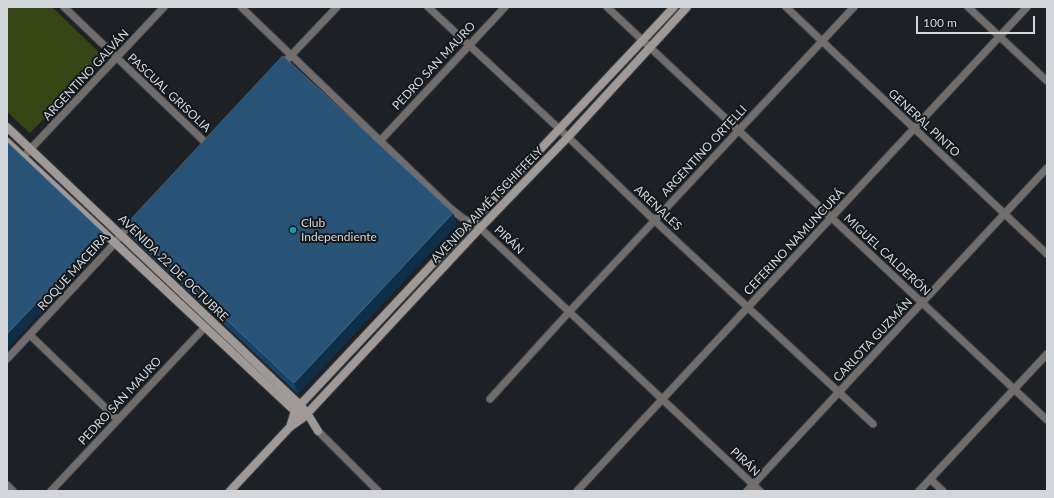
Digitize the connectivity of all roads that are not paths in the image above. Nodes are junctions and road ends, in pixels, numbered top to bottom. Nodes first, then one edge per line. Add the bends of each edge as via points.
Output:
1 (64, 7) edge
2 (164, 7) edge
3 (241, 7) edge
4 (337, 7) edge
5 (428, 7) edge
6 (505, 7) edge
7 (607, 7) edge
8 (674, 7) edge
9 (687, 7) edge
10 (786, 7) edge
11 (854, 7) edge
12 (968, 7) edge
13 (1027, 7) edge
14 (1000, 36) junction
15 (643, 40) junction
16 (822, 41) junction
17 (469, 44) junction
18 (650, 47) junction
19 (290, 56) junction
20 (116, 58) junction
21 (275, 72) edge
22 (1047, 81) edge
23 (7, 127) edge
24 (914, 128) junction
25 (560, 130) junction
26 (738, 130) junction
27 (568, 137) junction
28 (380, 140) junction
29 (7, 142) edge
30 (31, 150) junction
31 (202, 150) edge
32 (23, 157) junction
33 (1047, 168) edge
34 (1004, 214) junction
35 (137, 218) edge
36 (831, 218) junction
37 (655, 221) junction
38 (471, 223) junction
39 (480, 228) junction
40 (121, 235) junction
41 (115, 244) junction
42 (1047, 254) edge
43 (922, 303) junction
44 (748, 307) junction
45 (569, 312) junction
46 (205, 327) junction
47 (30, 335) junction
48 (1047, 354) edge
49 (7, 359) edge
50 (1014, 389) junction
51 (839, 392) junction
52 (490, 399) dead end
53 (662, 399) junction
54 (298, 408) junction
55 (305, 415) junction
56 (117, 419) junction
57 (1047, 420) edge
58 (873, 424) dead end
59 (290, 427) junction
60 (318, 431) joint
61 (930, 479) junction
62 (7, 485) edge
63 (753, 485) junction
64 (13, 491) edge
65 (51, 491) edge
66 (230, 491) edge
67 (378, 491) edge
68 (577, 491) edge
69 (748, 491) edge
70 (760, 491) edge
71 (919, 491) edge
72 (943, 491) edge

1 - 20 street, PASCUAL GRISOLIA
2 - 20 street, ARGENTINO GALVÁN
3 - 19 street, PIRÁN
4 - 19 street
5 - 17 street, ARENALES
6 - 17 street, PEDRO SAN MAURO
7 - 15 street, MIGUEL CALDERÓN
8 - 15 main road, AVENIDA AIMÉ TSCHIFFELY
9 - 18 main road, AVENIDA AIMÉ TSCHIFFELY
10 - 16 street, GENERAL PINTO
11 - 16 street, ARGENTINO ORTELLI
12 - 14 street
13 - 14 street, CEFERINO NAMUNCURÁ
14 - 22 street
14 - 24 street, CEFERINO NAMUNCURÁ
15 - 18 street, MIGUEL CALDERÓN
15 - 25 main road, AVENIDA AIMÉ TSCHIFFELY
16 - 24 street, GENERAL PINTO
16 - 26 street, ARGENTINO ORTELLI
17 - 25 street, ARENALES
17 - 28 street, PEDRO SAN MAURO
18 - 26 street, MIGUEL CALDERÓN
18 - 27 main road, AVENIDA AIMÉ TSCHIFFELY
19 - 21 street
19 - 28 street, PIRÁN
20 - 30 street, ARGENTINO GALVÁN
20 - 31 street, PASCUAL GRISOLIA via 210,141
23 - 30 main road, AVENIDA 22 DE OCTUBRE
24 - 34 street, GENERAL PINTO
24 - 36 street, CEFERINO NAMUNCURÁ
25 - 27 street, ARENALES
25 - 38 main road, AVENIDA AIMÉ TSCHIFFELY
26 - 36 street, MIGUEL CALDERÓN
26 - 37 street, ARGENTINO ORTELLI
27 - 37 street, ARENALES
27 - 39 main road, AVENIDA AIMÉ TSCHIFFELY
28 - 38 street, PIRÁN via 449,207
29 - 32 main road, AVENIDA 22 DE OCTUBRE
30 - 32 street, ARGENTINO GALVÁN
30 - 40 main road, AVENIDA 22 DE OCTUBRE
32 - 41 main road, AVENIDA 22 DE OCTUBRE
33 - 34 street, CARLOTA GUZMÁN
34 - 42 street, GENERAL PINTO
34 - 43 street, CARLOTA GUZMÁN
35 - 40 street, ROQUE MACEIRA
36 - 43 street, MIGUEL CALDERÓN
36 - 44 street, CEFERINO NAMUNCURÁ
37 - 44 street, ARENALES
37 - 45 street, ARGENTINO ORTELLI
38 - 39 street, PIRÁN
38 - 54 main road, AVENIDA AIMÉ TSCHIFFELY
39 - 45 street, PIRÁN
39 - 55 main road, AVENIDA AIMÉ TSCHIFFELY
40 - 41 street, ROQUE MACEIRA
40 - 54 main road, AVENIDA 22 DE OCTUBRE
41 - 46 main road, AVENIDA 22 DE OCTUBRE
41 - 47 street, ROQUE MACEIRA
43 - 50 street, MIGUEL CALDERÓN
43 - 51 street, CARLOTA GUZMÁN
44 - 51 street, ARENALES
44 - 53 street, CEFERINO NAMUNCURÁ
45 - 52 street, ARGENTINO ORTELLI
45 - 53 street, PIRÁN
46 - 54 main road, AVENIDA 22 DE OCTUBRE
46 - 56 street, PEDRO SAN MAURO
47 - 49 street, ROQUE MACEIRA
47 - 56 street
48 - 50 street
50 - 57 street, MIGUEL CALDERÓN
50 - 61 street
51 - 58 street, ARENALES
51 - 63 street, CARLOTA GUZMÁN
53 - 63 street, PIRÁN
53 - 68 street, CEFERINO NAMUNCURÁ
54 - 55 main road, AVENIDA 22 DE OCTUBRE
54 - 59 main road
55 - 59 main road, AVENIDA AIMÉ TSCHIFFELY
55 - 60 main road, AVENIDA 22 DE OCTUBRE
56 - 65 street, PEDRO SAN MAURO
59 - 66 main road
60 - 67 street, AVENIDA 22 DE OCTUBRE
61 - 71 street
61 - 72 street
62 - 64 street
63 - 69 street, CARLOTA GUZMÁN
63 - 70 street, PIRÁN

